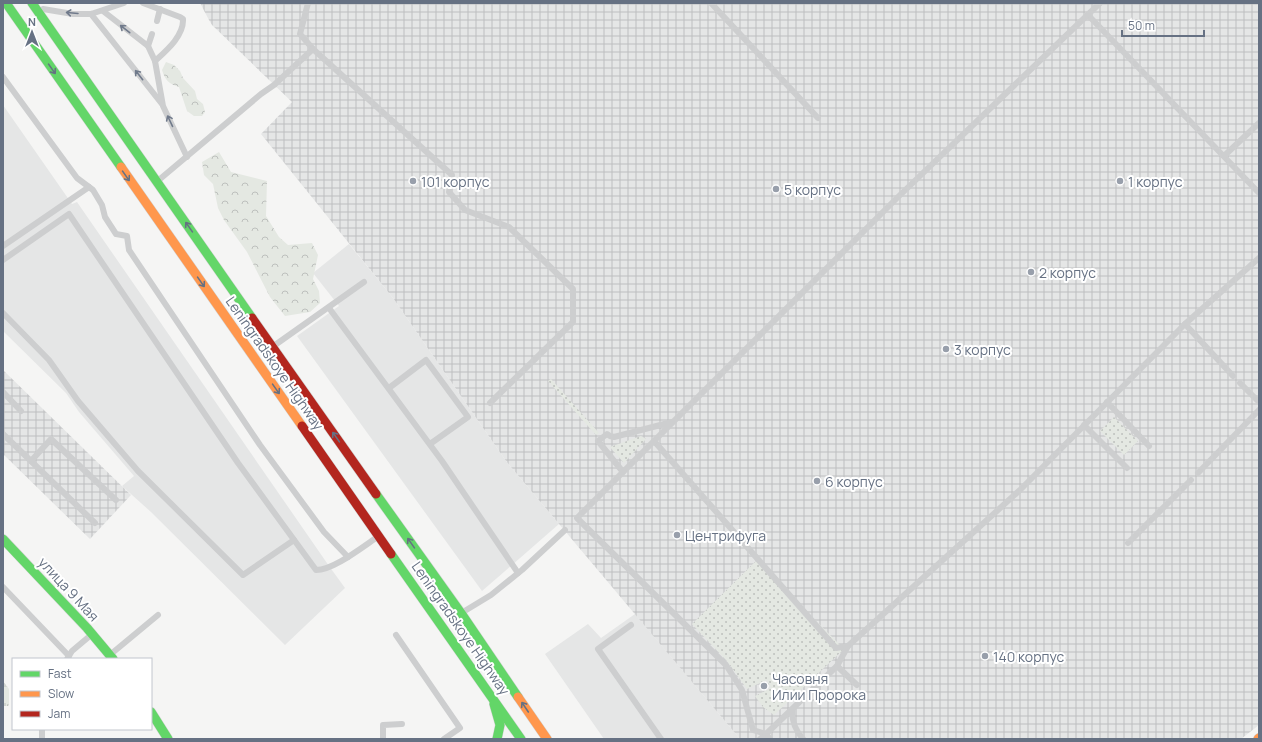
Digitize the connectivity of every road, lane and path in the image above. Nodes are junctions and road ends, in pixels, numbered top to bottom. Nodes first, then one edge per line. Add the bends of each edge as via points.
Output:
1 (6, 3) edge
2 (120, 3) edge
3 (143, 3) edge
4 (308, 3) edge
5 (711, 3) edge
6 (1100, 3) edge
7 (33, 5) edge
8 (160, 9) junction
9 (103, 11) junction
10 (91, 14) junction
11 (1088, 15) junction
12 (157, 21) dead end
13 (152, 34) dead end
14 (148, 46) junction
15 (312, 49) junction
16 (155, 61) junction
17 (3, 77) edge
18 (163, 106) junction
19 (818, 118) dead end
20 (1259, 123) edge
21 (1224, 156) junction
22 (187, 157) junction
23 (157, 182) junction
24 (89, 187) junction
25 (1259, 194) edge
26 (3, 246) edge
27 (1259, 258) edge
28 (3, 260) edge
29 (364, 282) dead end
30 (329, 308) junction
31 (3, 313) edge
32 (1185, 324) junction
33 (272, 347) junction
34 (1233, 376) dead end
35 (1240, 383) dead end
36 (388, 388) junction
37 (3, 392) edge
38 (1107, 402) junction
39 (1259, 402) edge
40 (490, 403) dead end
41 (1259, 410) edge
42 (21, 411) dead end
43 (674, 421) junction
44 (1084, 425) junction
45 (3, 434) edge
46 (654, 441) junction
47 (430, 444) junction
48 (1149, 446) dead end
49 (31, 461) junction
50 (1127, 468) dead end
51 (623, 472) junction
52 (1198, 473) dead end
53 (1191, 480) dead end
54 (116, 500) dead end
55 (96, 523) dead end
56 (565, 530) dead end
57 (379, 536) junction
58 (3, 539) edge
59 (294, 540) junction
60 (1128, 544) dead end
61 (348, 557) junction
62 (518, 573) junction
63 (3, 587) edge
64 (461, 613) junction
65 (158, 615) dead end
66 (631, 625) dead end
67 (92, 634) junction
68 (396, 635) dead end
69 (848, 646) junction
70 (112, 657) edge
71 (68, 658) edge
72 (837, 666) junction
73 (484, 684) junction
74 (857, 685) dead end
75 (792, 710) junction
76 (152, 714) edge
77 (402, 724) dead end
78 (768, 737) edge
79 (168, 739) edge
80 (383, 739) edge
81 (444, 739) edge
82 (497, 739) edge
83 (521, 739) edge
84 (547, 739) edge
85 (661, 739) edge
86 (760, 739) edge
87 (803, 739) edge

1 -> 57 main road, Leningradskoye Highway
2 - 9 lane
3 - 8 lane
4 - 15 lane via 300,34
5 - 19 lane
6 - 11 lane
10 -> 7 lane via 73,14
7 - 23 main road, Leningradskoye Highway
8 - 12 lane
8 - 16 lane via 180,17 183,24 173,44
9 - 10 lane
14 -> 9 lane
18 -> 10 lane
11 - 21 lane
11 - 43 lane via 898,198
13 - 14 lane
14 - 16 lane
15 - 22 lane via 274,85
15 - 40 lane via 452,175 449,192 465,210 510,227 573,289 573,322
16 - 18 lane
17 - 24 lane via 77,178
22 -> 18 lane
20 - 21 lane
21 - 25 lane
22 - 23 lane
33 -> 23 main road, Leningradskoye Highway
24 - 26 lane
24 - 61 lane via 102,205 105,217 116,234 127,236 129,250 260,445 324,532
27 - 32 lane
28 - 59 lane via 69,214
29 - 30 lane
30 - 33 lane
30 - 36 lane
31 - 59 lane via 49,360 78,401 138,471 243,575
32 - 34 lane
32 - 38 lane
64 -> 33 main road, Leningradskoye Highway
35 - 39 lane
36 - 47 lane
36 - 47 lane via 426,360 468,417
37 - 42 lane
38 - 44 lane
38 - 48 lane
41 - 52 lane
43 - 46 lane
43 - 51 lane via 614,437 607,434 598,441
44 - 50 lane
44 - 69 lane via 1020,490
45 - 49 lane
46 - 51 lane
46 - 69 lane via 836,648
47 - 62 lane
49 - 54 lane via 51,439
49 - 55 lane
51 - 78 lane via 577,518 726,665 742,690 753,730
53 - 60 lane
56 - 62 lane
57 - 61 lane
57 - 73 main road, Leningradskoye Highway
58 - 67 main road, улица 9 Мая
59 - 61 lane via 316,570 322,570
62 - 64 lane via 491,595
63 - 71 lane
84 -> 64 main road, Leningradskoye Highway
65 - 70 lane
66 - 85 lane via 598,649
67 - 70 main road, улица 9 Мая
67 - 71 lane via 72,651
68 - 81 lane via 460,728
69 - 72 lane
72 - 74 lane
72 - 75 lane
73 - 82 main road via 500,725
73 - 83 main road, Leningradskoye Highway
75 - 78 lane
75 - 87 lane via 796,731
76 - 79 main road
77 - 80 lane via 383,725
78 - 86 lane

